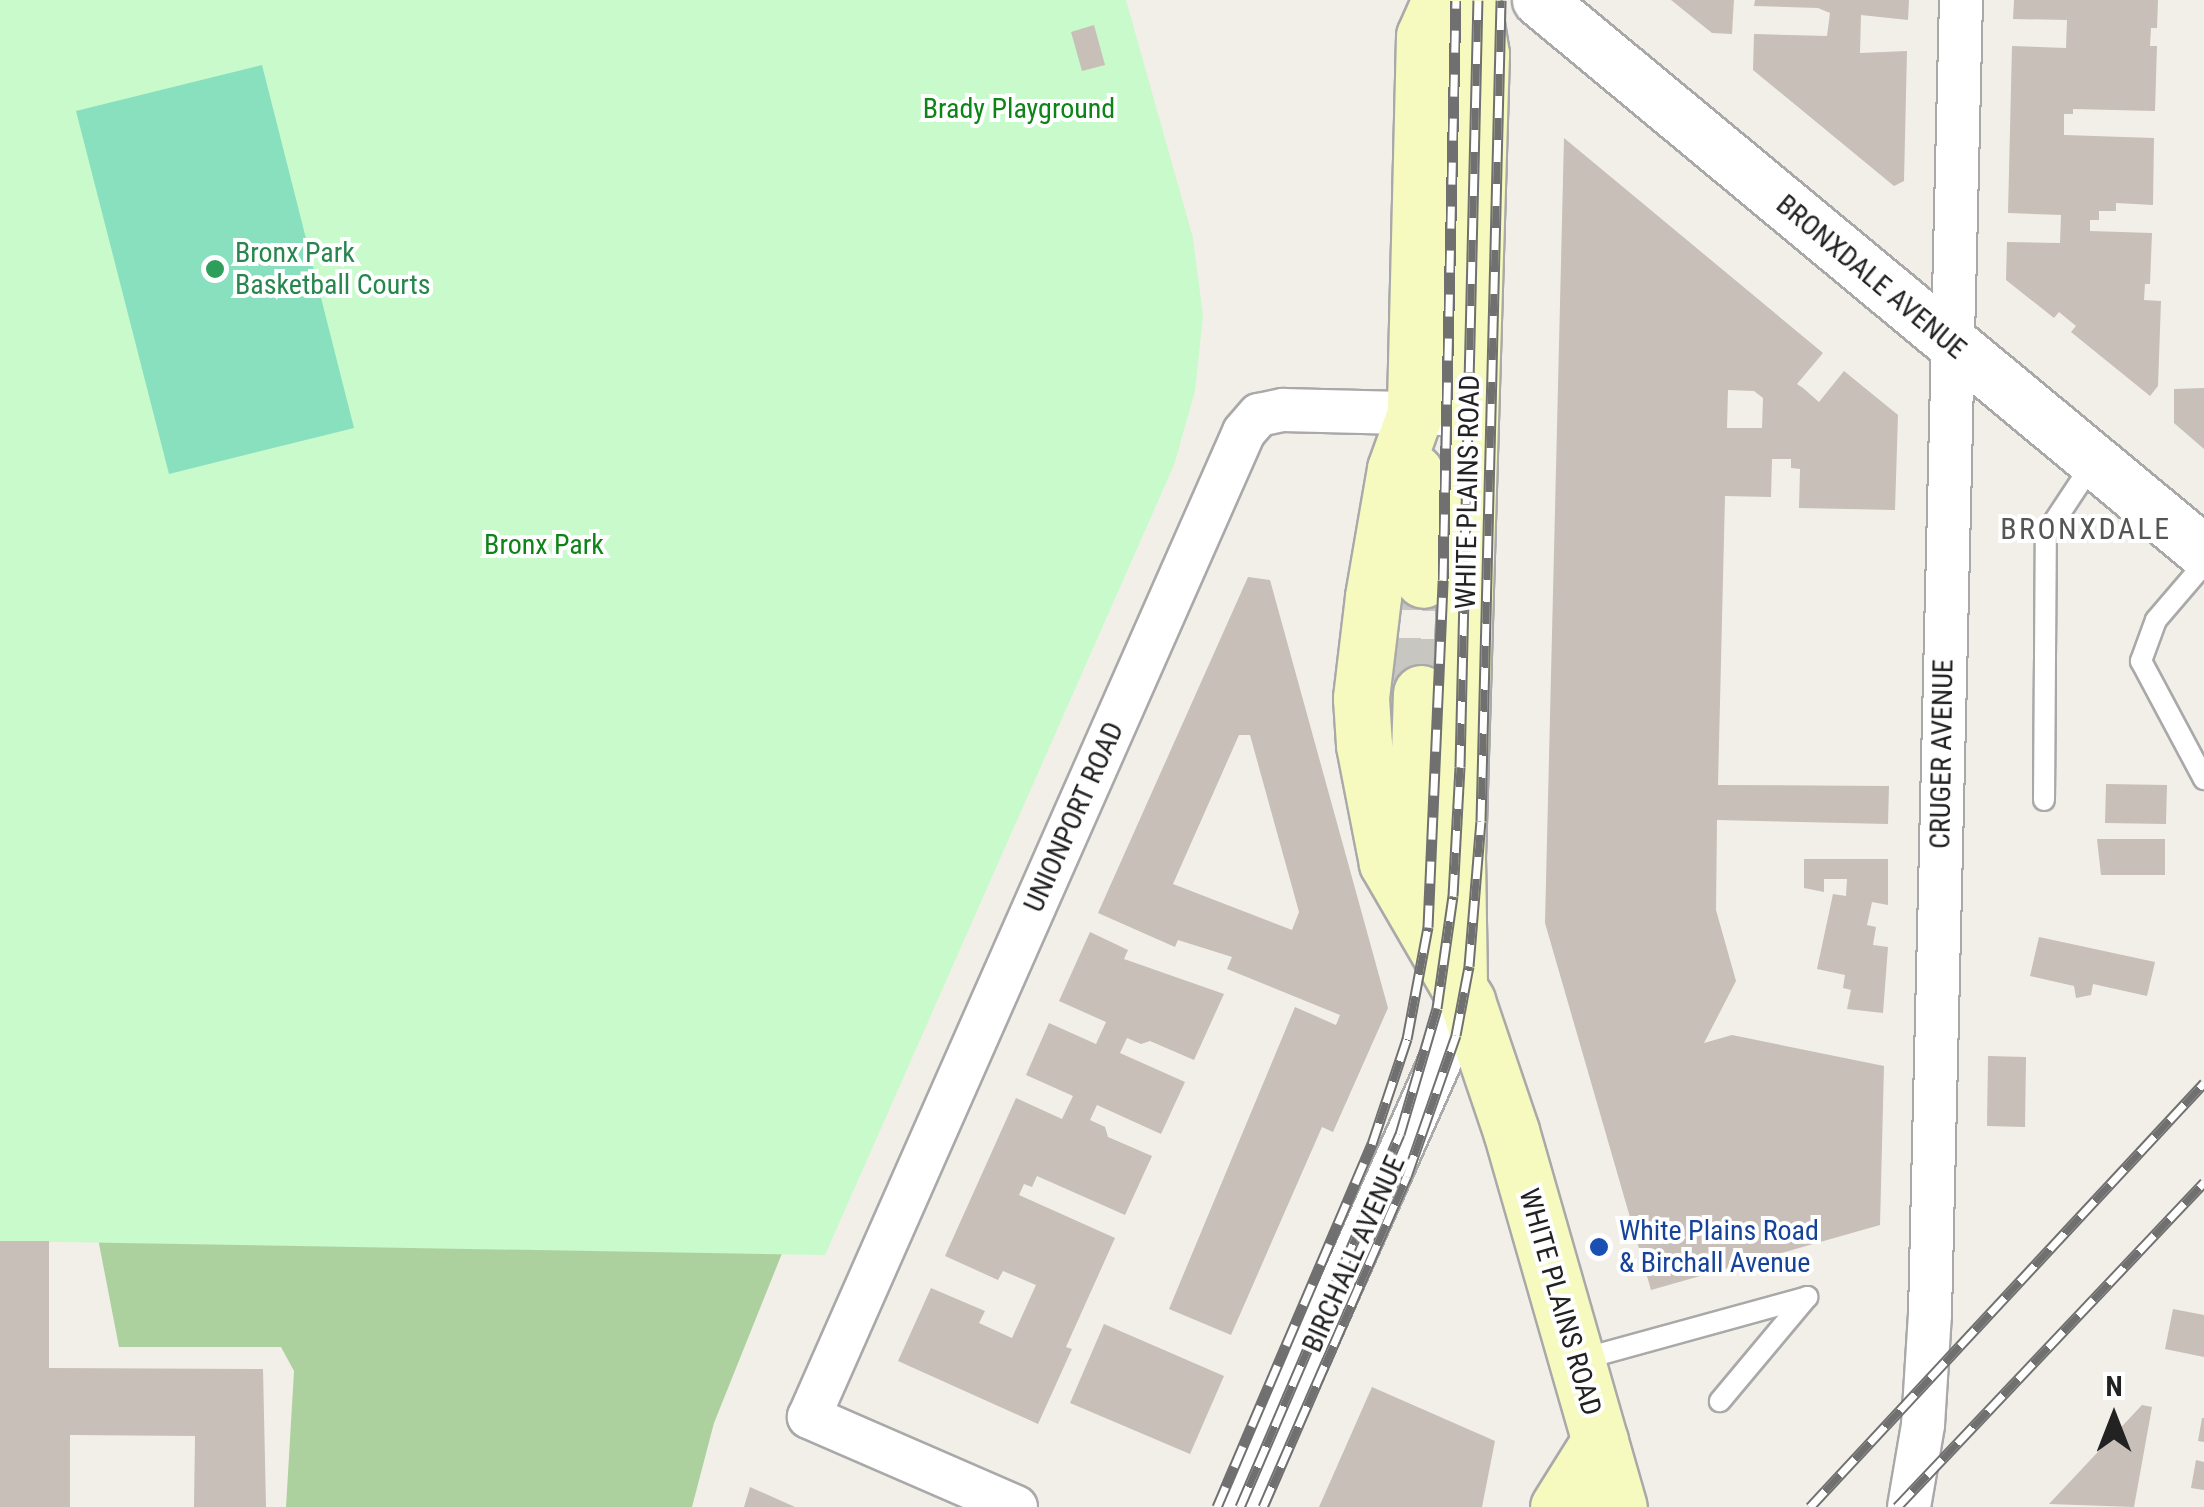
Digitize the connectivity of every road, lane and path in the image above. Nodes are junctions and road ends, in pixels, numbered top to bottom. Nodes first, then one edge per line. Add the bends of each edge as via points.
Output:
1 (1440, 0) edge
2 (1472, 0) edge
3 (1538, 0) edge
4 (1961, 0) edge
5 (1952, 345) junction
6 (1470, 415) junction
7 (1412, 424) junction
8 (2094, 462) junction
9 (2204, 552) edge
10 (2204, 564) edge
11 (1423, 580) tunnel mouth
12 (1422, 692) tunnel mouth
13 (2204, 779) edge
14 (2044, 800) dead end
15 (1453, 978) junction
16 (1577, 1360) junction
17 (1720, 1402) dead end
18 (1600, 1440) junction
19 (1016, 1507) edge
20 (1242, 1507) edge
21 (1558, 1507) edge
22 (1618, 1507) edge
23 (1909, 1507) edge

1 - 7 main road, WHITE PLAINS ROAD via 1424,36
2 - 6 main road, WHITE PLAINS ROAD via 1481,54
3 - 5 street, BRONXDALE AVENUE
4 - 5 street, CRUGER AVENUE
5 - 8 street, BRONXDALE AVENUE
5 - 23 street, CRUGER AVENUE via 1930,1314
6 - 7 street, UNIONPORT ROAD
6 - 15 main road, WHITE PLAINS ROAD
7 - 11 main road, WHITE PLAINS ROAD
7 - 15 main road, WHITE PLAINS ROAD via 1395,468 1362,698 1364,745 1387,862
7 - 19 street, UNIONPORT ROAD via 1270,411 1244,432 809,1416
8 - 9 street, BRONXDALE AVENUE
8 - 14 lane via 2046,534
10 - 13 lane via 2156,620 2141,661
12 - 15 main road, WHITE PLAINS ROAD via 1417,816
15 - 16 main road, WHITE PLAINS ROAD via 1511,1131
15 - 20 street, BIRCHALL AVENUE
16 - 17 lane via 1807,1297
16 - 18 main road, WHITE PLAINS ROAD
18 - 21 main road
18 - 22 main road, WHITE PLAINS ROAD

